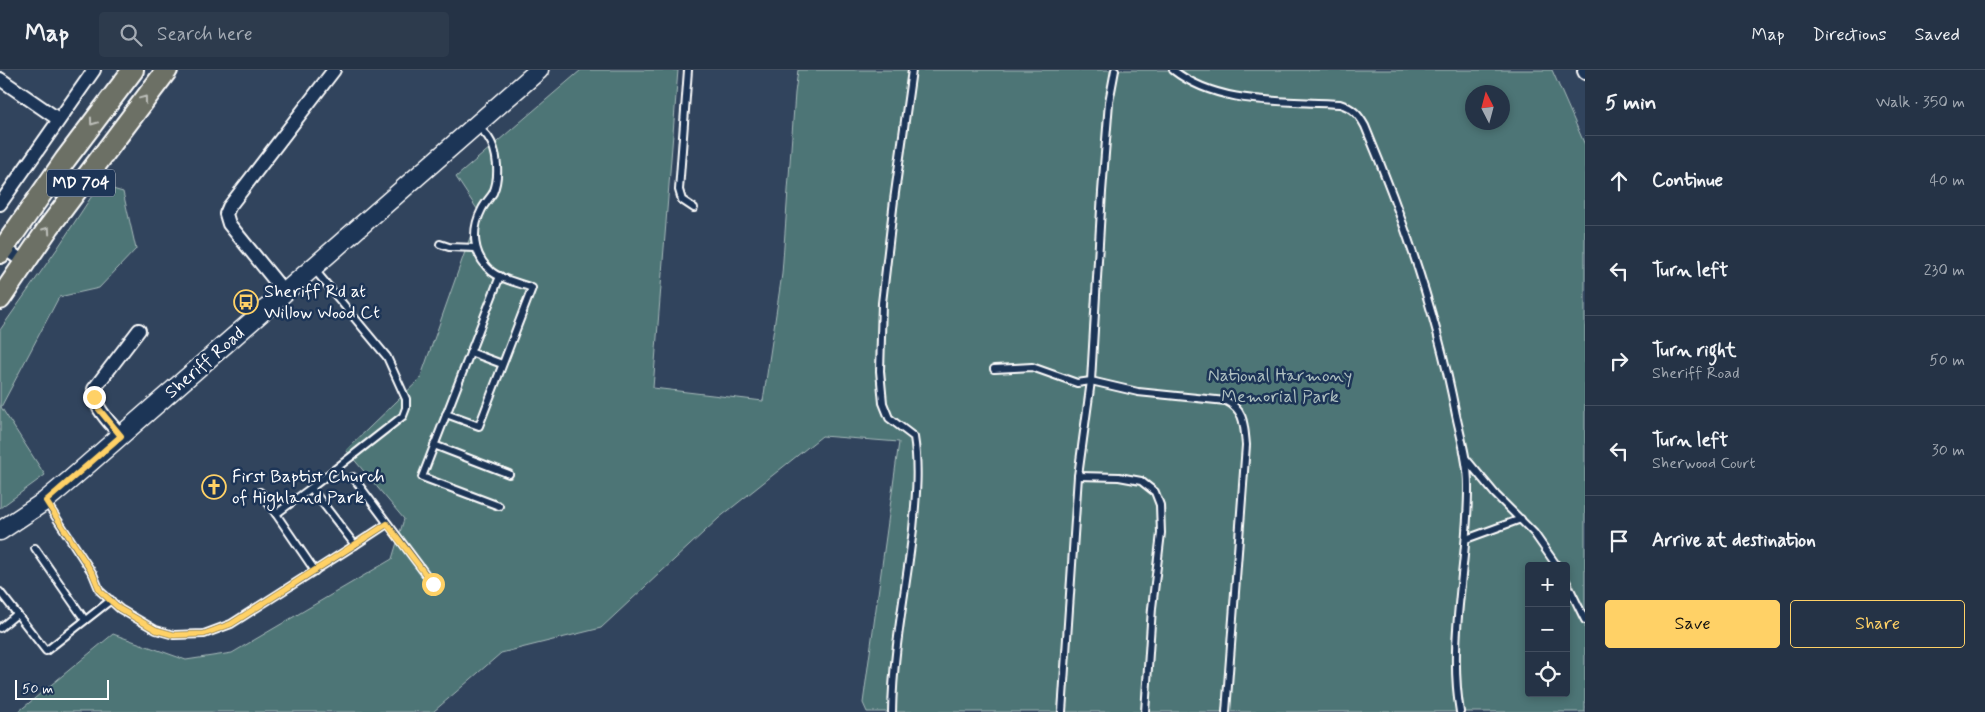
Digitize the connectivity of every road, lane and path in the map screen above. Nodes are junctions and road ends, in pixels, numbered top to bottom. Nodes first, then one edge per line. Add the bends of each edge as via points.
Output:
1 (94, 70) edge
2 (133, 70) edge
3 (167, 70) edge
4 (334, 70) edge
5 (539, 70) edge
6 (688, 70) edge
7 (912, 70) edge
8 (1115, 70) edge
9 (1173, 70) edge
10 (0, 79) edge
11 (58, 119) junction
12 (477, 126) junction
13 (0, 204) edge
14 (694, 208) dead end
15 (440, 244) dead end
16 (1, 248) edge
17 (476, 248) junction
18 (25, 263) junction
19 (314, 269) junction
20 (500, 276) junction
21 (285, 293) junction
22 (0, 299) edge
23 (139, 330) dead end
24 (470, 352) junction
25 (502, 364) junction
26 (994, 369) dead end
27 (1091, 381) junction
28 (446, 414) junction
29 (121, 436) junction
30 (434, 445) junction
31 (1464, 455) junction
32 (509, 474) dead end
33 (1078, 476) junction
34 (353, 477) dead end
35 (311, 488) junction
36 (260, 492) dead end
37 (46, 501) junction
38 (499, 506) dead end
39 (276, 514) junction
40 (1521, 519) junction
41 (387, 524) junction
42 (0, 530) edge
43 (1466, 539) junction
44 (355, 545) junction
45 (35, 548) dead end
46 (1555, 562) edge
47 (315, 571) junction
48 (433, 584) dead end
49 (1570, 589) edge
50 (0, 592) edge
51 (111, 600) junction
52 (17, 614) junction
53 (84, 620) junction
54 (1585, 620) edge
55 (0, 628) edge
56 (892, 712) edge
57 (1062, 712) edge
58 (1145, 712) edge
59 (1226, 712) edge
60 (1460, 712) edge

1 - 11 street
2 -> 16 main road, MD 704
18 -> 3 main road, MD 704
4 - 21 street via 226,214 229,224
5 - 12 main road, Sheriff Road
6 - 14 lane via 679,190 682,200
7 - 56 lane via 880,339 883,403 889,418 914,437 917,455 911,543 892,678
8 - 27 lane via 1109,102 1102,192
9 - 31 lane via 1192,82 1226,95 1340,104 1360,116 1396,202 1418,268 1447,370
10 - 11 street
11 - 13 street
12 - 17 lane via 488,136 495,150 497,180 477,222
12 - 19 main road, Sheriff Road
15 - 17 lane
16 - 18 street
17 - 20 lane via 492,272
18 - 22 main road, MD 704
19 - 21 main road, Sheriff Road
19 - 35 lane via 387,357 406,399 406,408 403,416
20 - 24 lane
20 - 25 lane via 532,288
21 - 29 main road, Sheriff Road
23 - 29 street via 94,389 98,408
24 - 25 lane
24 - 28 lane
25 - 28 lane via 478,426
26 - 27 lane via 1032,367 1077,383
27 - 33 lane
27 - 59 lane via 1138,392 1226,401 1240,410 1246,445
28 - 30 lane
29 - 37 main road, Sheriff Road
30 - 32 lane
30 - 38 lane via 422,477
31 - 40 lane via 1484,482
31 - 43 lane via 1468,485
33 - 57 lane
33 - 58 lane via 1141,481 1155,492 1160,505 1161,533
34 - 41 lane
35 - 39 lane
35 - 44 lane
36 - 39 lane
37 - 42 main road, Sheriff Road
37 - 51 lane via 93,574 100,591
39 - 47 lane
40 - 43 lane
40 - 46 lane
41 - 44 lane
41 - 48 lane
43 - 60 lane via 1456,662
44 - 47 lane
45 - 53 lane
47 - 51 lane via 231,624 204,634 174,635 156,630
49 - 54 lane
50 - 52 lane
51 - 53 lane
52 - 53 lane via 46,650
52 - 55 lane

